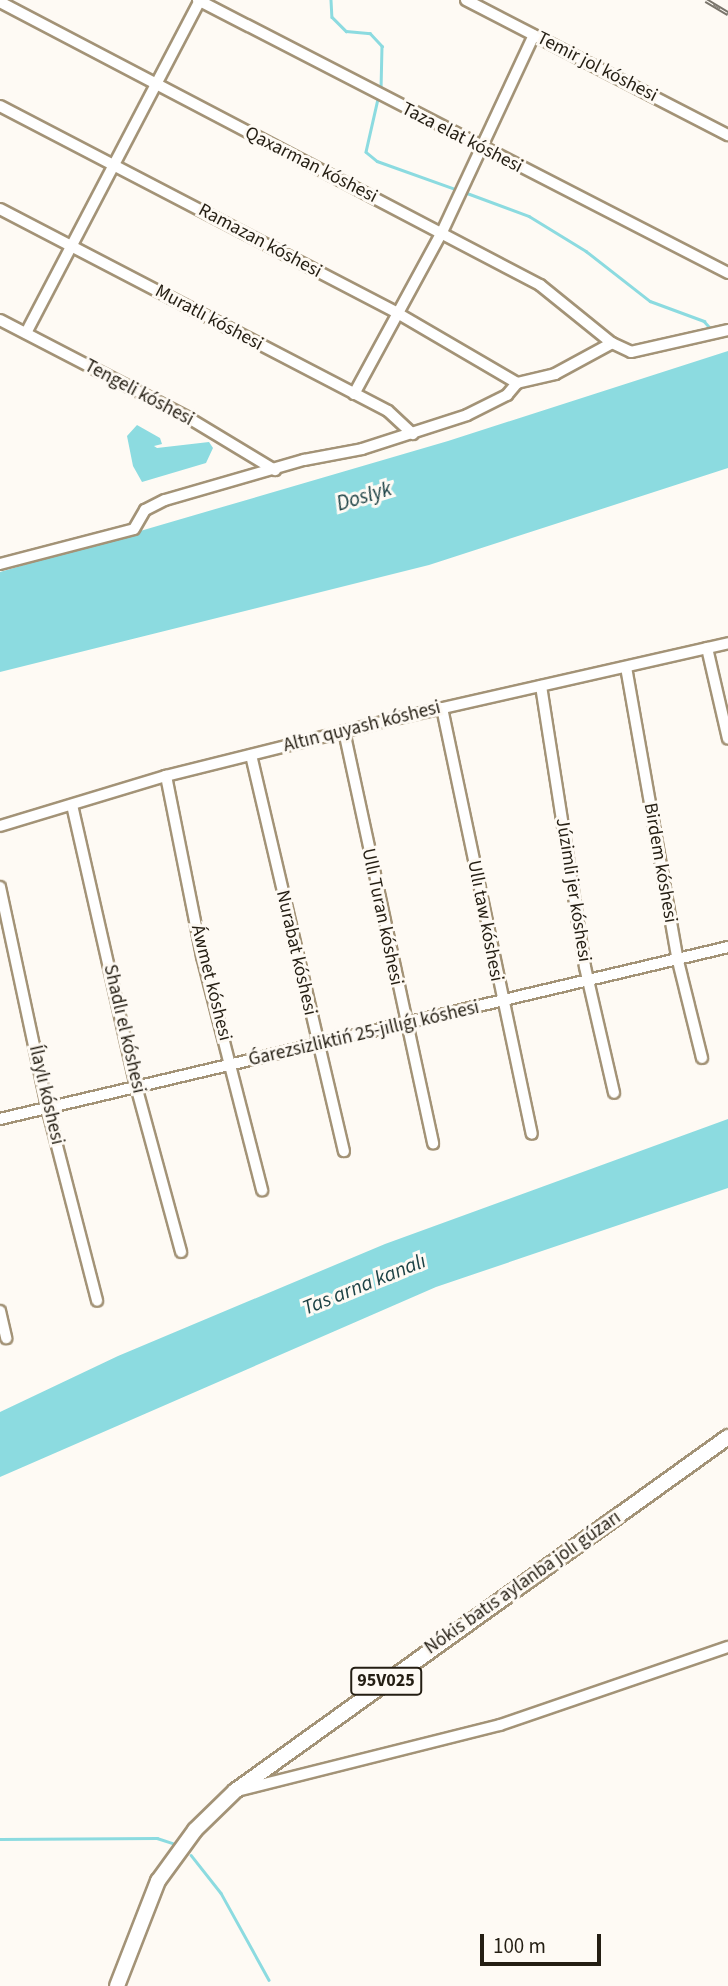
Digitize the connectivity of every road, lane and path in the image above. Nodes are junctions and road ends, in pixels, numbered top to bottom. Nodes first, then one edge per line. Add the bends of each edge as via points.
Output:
1 (199, 0) edge
2 (466, 0) edge
3 (0, 2) edge
4 (534, 35) junction
5 (157, 85) junction
6 (0, 106) edge
7 (728, 135) edge
8 (480, 148) junction
9 (116, 165) junction
10 (0, 209) edge
11 (442, 232) junction
12 (72, 246) junction
13 (728, 273) edge
14 (399, 314) junction
15 (0, 320) edge
16 (728, 330) edge
17 (26, 333) junction
18 (612, 343) junction
19 (517, 383) junction
20 (354, 394) junction
21 (413, 434) junction
22 (275, 470) junction
23 (0, 564) edge
24 (728, 643) edge
25 (707, 648) junction
26 (626, 667) junction
27 (541, 686) junction
28 (442, 708) junction
29 (344, 731) junction
30 (728, 739) edge
31 (251, 755) junction
32 (166, 776) junction
33 (72, 805) junction
34 (0, 826) edge
35 (0, 887) edge
36 (728, 947) edge
37 (677, 957) junction
38 (587, 978) junction
39 (501, 1001) junction
40 (405, 1026) junction
41 (317, 1046) junction
42 (702, 1058) dead end
43 (232, 1065) junction
44 (136, 1086) junction
45 (614, 1093) dead end
46 (47, 1107) junction
47 (0, 1119) edge
48 (532, 1134) dead end
49 (433, 1144) dead end
50 (344, 1151) dead end
51 (262, 1190) dead end
52 (181, 1252) dead end
53 (97, 1301) dead end
54 (0, 1311) edge
55 (6, 1338) dead end
56 (728, 1437) edge
57 (728, 1647) edge
58 (235, 1791) junction
59 (117, 1986) edge

1 - 5 street
1 - 8 street, Taza elat kóshesi
2 - 4 street, Temir jol kóshesi
3 - 5 street, Qaxarman kóshesi
4 - 7 street, Temir jol kóshesi
4 - 8 street
5 - 9 street
5 - 11 street, Qaxarman kóshesi
6 - 9 street, Ramazan kóshesi
8 - 11 street
8 - 13 street, Taza elat kóshesi
9 - 12 street
9 - 14 street, Ramazan kóshesi
10 - 12 street, Muratlı kóshesi
11 - 14 street
11 - 18 street, Qaxarman kóshesi via 540,285
12 - 17 street
12 - 20 street, Muratlı kóshesi
14 - 19 street, Ramazan kóshesi
14 - 20 street
15 - 17 street, Tengeli kóshesi
16 - 18 street via 631,352
17 - 22 street, Tengeli kóshesi
18 - 19 street via 555,374
19 - 21 street via 507,395 467,415
20 - 21 street, Muratlı kóshesi via 388,411
21 - 22 street
22 - 23 street via 166,500 145,510 134,529
24 - 25 street, Altın quyash kóshesi
25 - 26 street, Altın quyash kóshesi
25 - 30 street
26 - 27 street, Altın quyash kóshesi
26 - 37 street, Birdem kóshesi
27 - 28 street, Altın quyash kóshesi
27 - 38 street, Júzimli jer kóshesi
28 - 29 street, Altın quyash kóshesi
28 - 39 street, Ullı taw kóshesi
29 - 31 street, Altın quyash kóshesi
29 - 40 street, Ullı Turan kóshesi
31 - 32 street, Altın quyash kóshesi
31 - 41 street, Nurabat kóshesi
32 - 33 street, Altın quyash kóshesi
32 - 43 street, Áwmet kóshesi via 202,956
33 - 34 street, Altın quyash kóshesi
33 - 44 street, Shadlı el kóshesi
35 - 46 street, Ílaylı kóshesi
36 - 37 street, Ǵarezsizliktiń 25-jıllıǵı kóshesi
37 - 38 street, Ǵarezsizliktiń 25-jıllıǵı kóshesi
37 - 42 street, Birdem kóshesi
38 - 39 street, Ǵarezsizliktiń 25-jıllıǵı kóshesi
38 - 45 street, Júzimli jer kóshesi
39 - 40 street, Ǵarezsizliktiń 25-jıllıǵı kóshesi
39 - 48 street, Ullı taw kóshesi
40 - 41 street, Ǵarezsizliktiń 25-jıllıǵı kóshesi
40 - 49 street, Ullı Turan kóshesi
41 - 43 street, Ǵarezsizliktiń 25-jıllıǵı kóshesi
41 - 50 street, Nurabat kóshesi
43 - 44 street, Ǵarezsizliktiń 25-jıllıǵı kóshesi
43 - 51 street, Áwmet kóshesi
44 - 46 street, Ǵarezsizliktiń 25-jıllıǵı kóshesi
44 - 52 street, Shadlı el kóshesi
46 - 47 street, Ǵarezsizliktiń 25-jıllıǵı kóshesi
46 - 53 street, Ílaylı kóshesi
54 - 55 street
56 - 58 main road, Nókis batıs aylanba jolı gúzarı / 95V025
57 - 58 street via 500,1725
58 - 59 main road, Nókis batıs aylanba jolı gúzarı / 95V025 via 195,1829 158,1881

